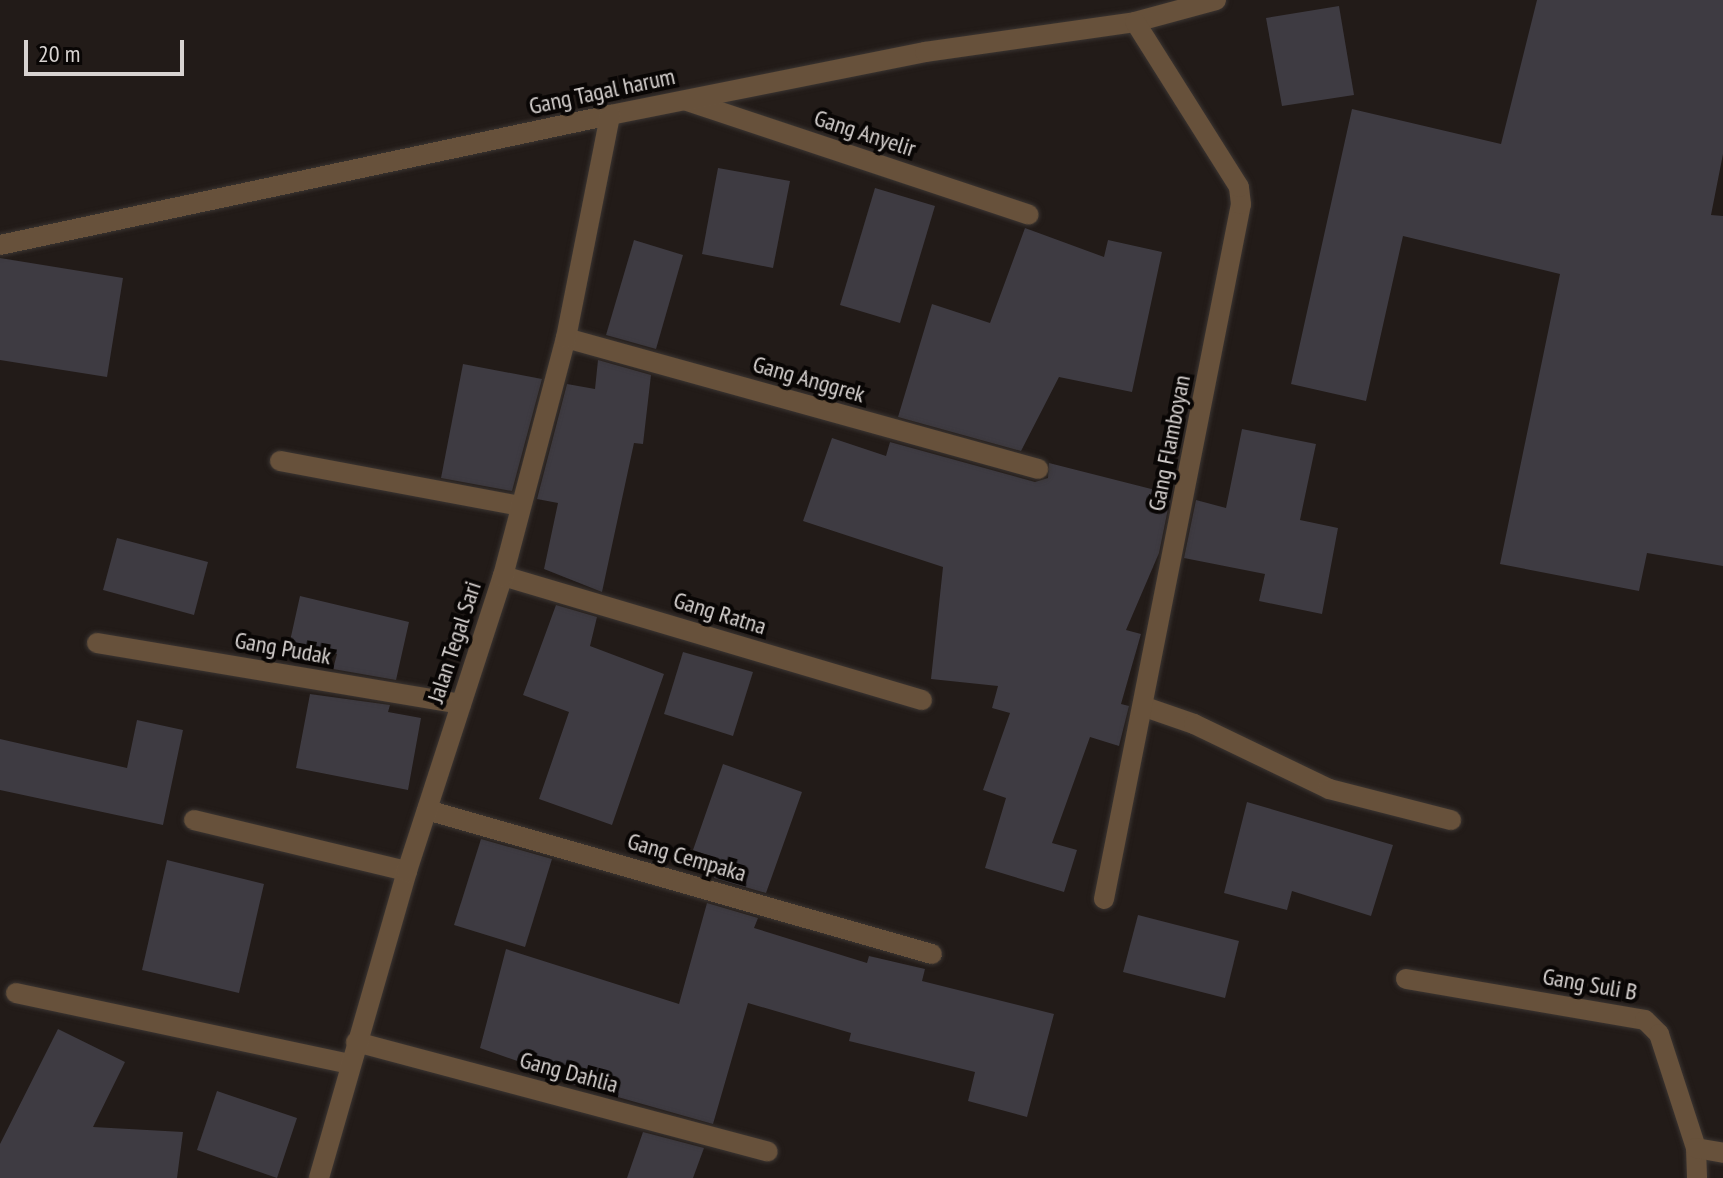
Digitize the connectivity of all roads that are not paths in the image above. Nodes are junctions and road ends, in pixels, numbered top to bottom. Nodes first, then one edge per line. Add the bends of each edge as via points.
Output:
1 (1216, 0) edge
2 (1135, 22) junction
3 (685, 100) junction
4 (610, 115) junction
5 (1029, 215) dead end
6 (0, 245) edge
7 (566, 338) junction
8 (280, 461) dead end
9 (1038, 469) dead end
10 (520, 506) junction
11 (503, 576) junction
12 (97, 643) dead end
13 (922, 700) dead end
14 (461, 704) junction
15 (1145, 707) junction
16 (427, 810) junction
17 (194, 820) dead end
18 (1451, 820) dead end
19 (407, 871) junction
20 (1104, 899) dead end
21 (932, 954) dead end
22 (1406, 979) dead end
23 (16, 993) dead end
24 (356, 1042) junction
25 (350, 1064) junction
26 (1696, 1148) junction
27 (768, 1152) dead end
28 (1723, 1153) edge
29 (319, 1178) edge
30 (1697, 1178) edge

1 - 2 street, Gang Tagal harum
2 - 3 street, Gang Tagal harum via 925,52
2 - 15 street, Gang Flamboyan via 1233,177 1241,204
3 - 4 street, Gang Tagal harum
3 - 5 street, Gang Anyelir
4 - 6 street, Gang Tagal harum
4 - 7 street, Jalan Tegal Sari
7 - 9 street, Gang Anggrek
7 - 10 street, Jalan Tegal Sari
8 - 10 street
10 - 11 street, Jalan Tegal Sari
11 - 13 street, Gang Ratna
11 - 14 street, Jalan Tegal Sari
12 - 14 street, Gang Pudak
14 - 16 street, Jalan Tegal Sari
15 - 18 street via 1194,724 1329,789
15 - 20 street, Gang Flamboyan
16 - 19 street, Jalan Tegal Sari
16 - 21 street, Gang Cempaka
17 - 19 street
19 - 24 street, Jalan Tegal Sari
22 - 26 street, Gang Suli B via 1645,1020 1659,1034
23 - 25 street
24 - 25 street, Jalan Tegal Sari
24 - 27 street, Gang Dahlia
25 - 29 street, Jalan Tegal Sari
26 - 28 street
26 - 30 street, Gang Suli B

